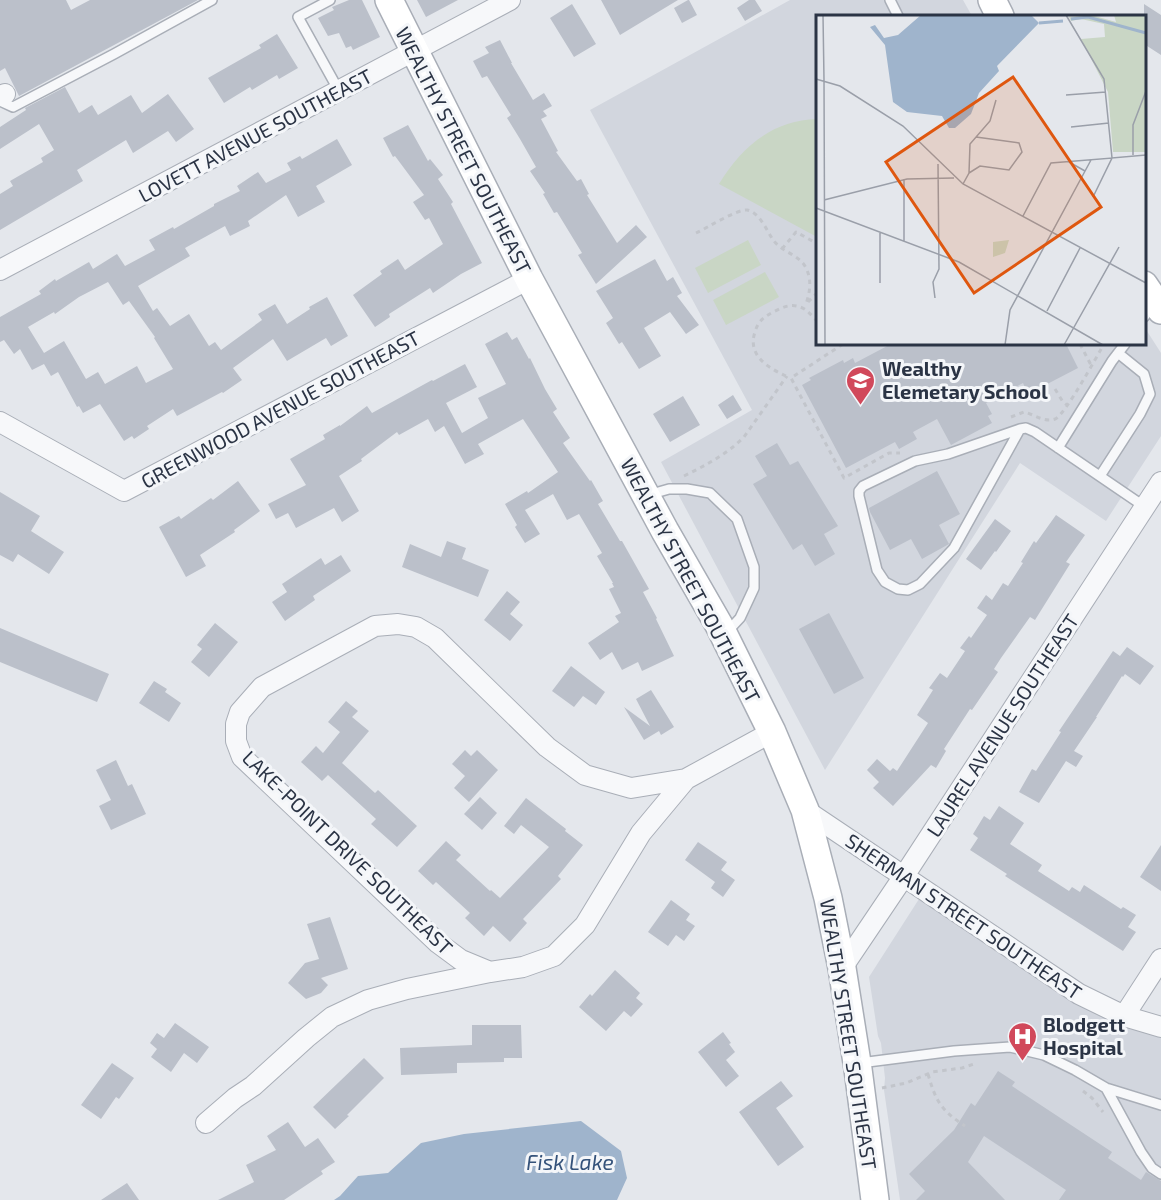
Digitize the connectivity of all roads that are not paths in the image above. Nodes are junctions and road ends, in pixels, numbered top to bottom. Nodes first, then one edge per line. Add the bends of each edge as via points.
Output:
1 (212, 0) edge
2 (330, 0) edge
3 (389, 0) edge
4 (510, 0) edge
5 (890, 0) edge
6 (992, 0) edge
7 (898, 15) edge
8 (1000, 15) edge
9 (415, 51) junction
10 (339, 91) junction
11 (2, 97) edge
12 (0, 270) edge
13 (529, 279) junction
14 (1124, 345) edge
15 (1118, 353) junction
16 (0, 407) edge
17 (5, 425) edge
18 (1020, 429) junction
19 (1058, 448) junction
20 (1100, 476) junction
21 (1161, 482) edge
22 (646, 496) junction
23 (1145, 507) junction
24 (724, 634) junction
25 (772, 732) junction
26 (686, 779) junction
27 (805, 810) junction
28 (904, 876) junction
29 (1161, 959) edge
30 (842, 968) junction
31 (490, 972) junction
32 (1124, 1016) junction
33 (1161, 1027) edge
34 (858, 1063) junction
35 (1106, 1088) junction
36 (1161, 1105) edge
37 (206, 1123) dead end
38 (1161, 1174) edge
39 (875, 1200) edge

1 - 11 lane via 13,108
2 - 10 lane via 298,17
3 - 9 main road, WEALTHY STREET SOUTHEAST
4 - 9 street, LOVETT AVENUE SOUTHEAST
5 - 7 lane
6 - 8 main road
9 - 10 street, LOVETT AVENUE SOUTHEAST
9 - 13 main road, WEALTHY STREET SOUTHEAST
10 - 12 street, LOVETT AVENUE SOUTHEAST
13 - 17 street, GREENWOOD AVENUE SOUTHEAST via 124,491
13 - 22 main road, WEALTHY STREET SOUTHEAST
14 - 15 lane
15 - 19 lane
15 - 20 lane via 1144,374 1150,394
16 - 17 street
18 - 18 lane via 915,461 863,486 859,496 878,570 885,582 908,590 920,584 954,548
18 - 19 lane via 1035,432
19 - 20 lane
20 - 23 lane
21 - 23 street, LAUREL AVENUE SOUTHEAST
22 - 24 main road, WEALTHY STREET SOUTHEAST
22 - 24 lane via 669,489 710,493 736,519 754,567 754,588 740,618
23 - 28 street, LAUREL AVENUE SOUTHEAST
24 - 25 main road, WEALTHY STREET SOUTHEAST
25 - 26 street
25 - 27 main road, WEALTHY STREET SOUTHEAST
26 - 31 street via 641,833 585,925 554,956 523,967
26 - 31 street, LAKE-POINT DRIVE SOUTHEAST via 632,788 585,775 547,747 435,638 416,627 375,626 262,687 240,712 236,724 236,741 242,757 438,943 461,960
27 - 28 street, SHERMAN STREET SOUTHEAST
27 - 30 main road, WEALTHY STREET SOUTHEAST
28 - 30 street, LAUREL AVENUE SOUTHEAST
28 - 32 street, SHERMAN STREET SOUTHEAST via 1079,994
29 - 32 street
30 - 34 main road, WEALTHY STREET SOUTHEAST
31 - 37 street via 368,1000 332,1017
32 - 33 street, SHERMAN STREET SOUTHEAST
34 - 35 lane via 1010,1047 1044,1055
34 - 39 main road, WEALTHY STREET SOUTHEAST
35 - 36 lane
35 - 38 lane via 1141,1152

